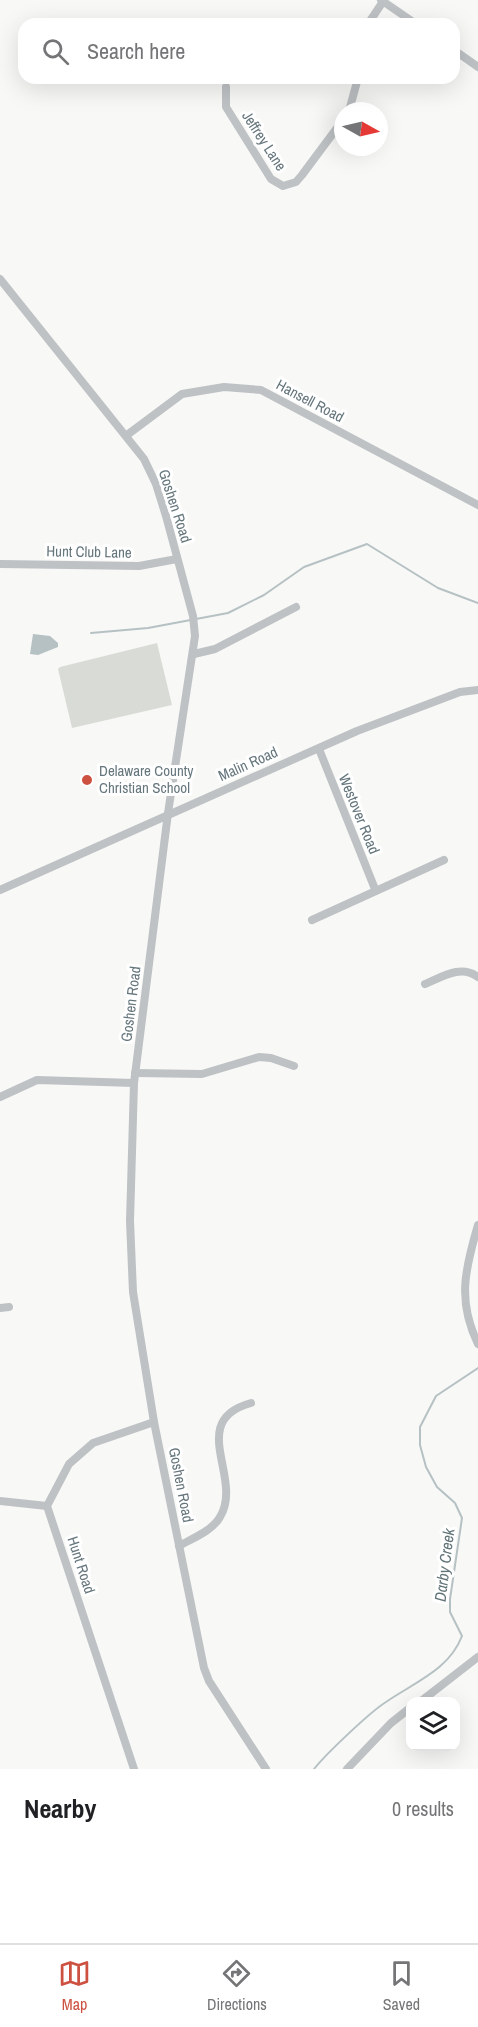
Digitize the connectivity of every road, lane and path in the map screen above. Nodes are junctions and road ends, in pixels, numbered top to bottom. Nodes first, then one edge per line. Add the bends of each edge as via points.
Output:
1 (383, 0) edge
2 (372, 18) edge
3 (408, 18) edge
4 (460, 54) edge
5 (478, 67) edge
6 (356, 84) edge
7 (226, 87) dead end
8 (351, 102) edge
9 (334, 132) edge
10 (0, 279) edge
11 (127, 435) junction
12 (478, 505) edge
13 (177, 559) junction
14 (0, 564) edge
15 (296, 607) dead end
16 (194, 654) junction
17 (478, 690) edge
18 (319, 749) junction
19 (168, 813) junction
20 (444, 860) dead end
21 (375, 889) junction
22 (0, 890) edge
23 (312, 920) dead end
24 (478, 977) edge
25 (425, 984) dead end
26 (294, 1066) dead end
27 (135, 1073) junction
28 (134, 1083) junction
29 (0, 1097) edge
30 (478, 1225) edge
31 (478, 1344) edge
32 (251, 1403) dead end
33 (154, 1422) junction
34 (0, 1501) edge
35 (47, 1506) junction
36 (179, 1546) junction
37 (478, 1658) edge
38 (425, 1697) edge
39 (406, 1712) edge
40 (134, 1769) edge
41 (266, 1769) edge
42 (347, 1769) edge

1 - 2 street
1 - 3 street
4 - 5 street
6 - 8 street
7 - 9 street, Jeffrey Lane via 226,107 271,179 283,186 302,176
10 - 11 street, Goshen Road
11 - 12 street, Hansell Road via 182,394 224,387 261,390
11 - 13 street, Goshen Road via 156,484
13 - 14 street, Hunt Club Lane via 139,566
13 - 16 street, Goshen Road via 193,619
15 - 16 street via 215,649
16 - 19 street, Goshen Road
17 - 18 street, Malin Road via 460,692
18 - 19 street, Malin Road
18 - 21 street, Westover Road
19 - 22 street, Malin Road
19 - 27 street, Goshen Road
20 - 21 street
21 - 23 street
24 - 25 street via 458,970
26 - 27 street via 259,1057 202,1074
27 - 28 street, Goshen Road
28 - 29 street via 37,1080
28 - 33 street, Goshen Road via 130,1221 133,1292
30 - 31 street via 465,1272 465,1289 467,1320
32 - 36 street via 234,1408 222,1422 218,1437 228,1498 220,1518 206,1532
33 - 35 street via 93,1443 69,1464
33 - 36 street, Goshen Road
34 - 35 street
35 - 40 street, Hunt Road
36 - 41 street, Goshen Road via 209,1681
37 - 38 street
39 - 42 street

